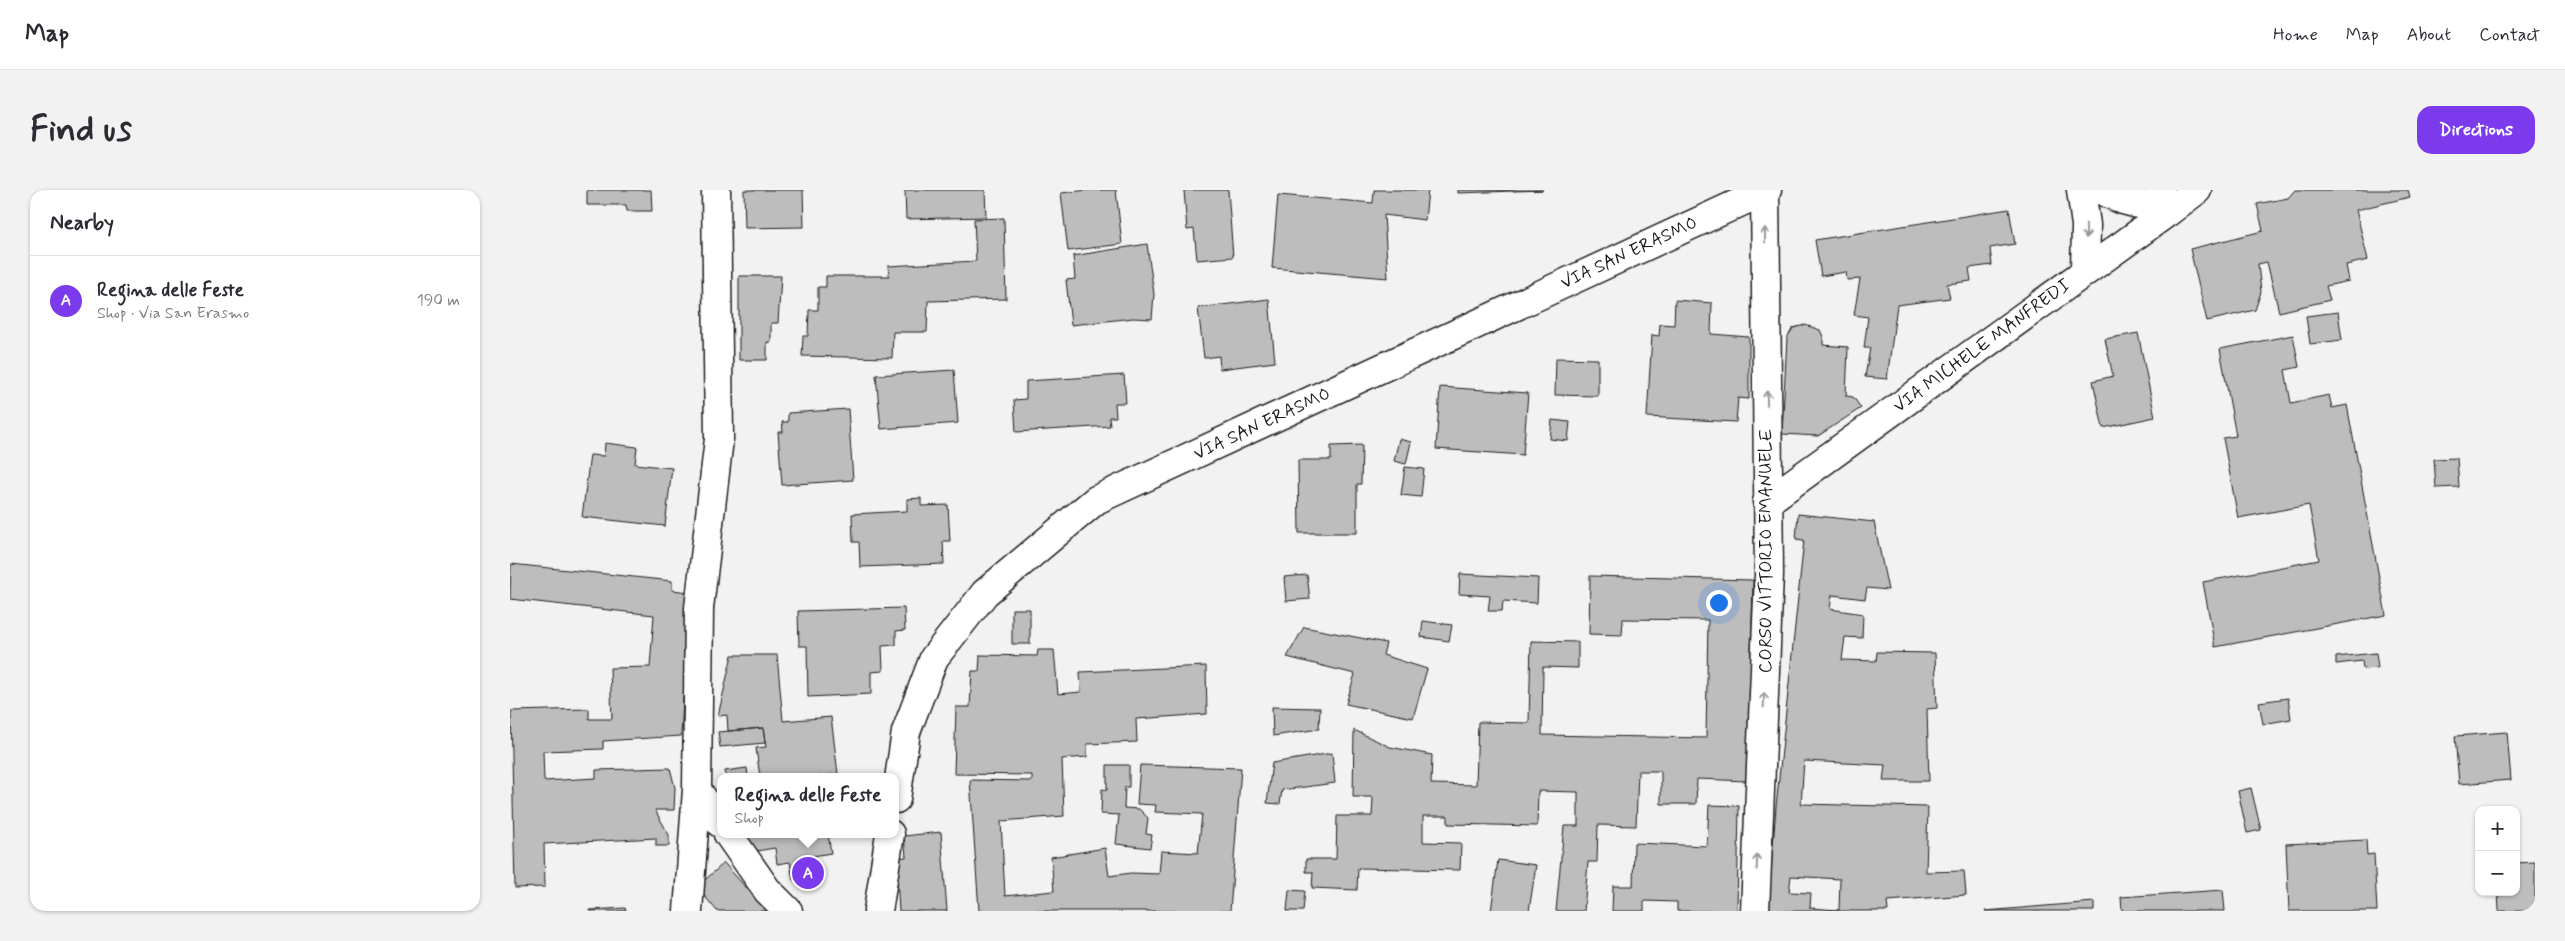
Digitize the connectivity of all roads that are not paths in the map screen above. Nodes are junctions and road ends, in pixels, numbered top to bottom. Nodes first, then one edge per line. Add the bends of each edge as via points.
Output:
1 (716, 190) edge
2 (1766, 190) edge
3 (2081, 190) edge
4 (2100, 190) edge
5 (2197, 190) edge
6 (2164, 201) edge
7 (2086, 272) junction
8 (1767, 502) junction
9 (899, 779) edge
10 (697, 790) junction
11 (717, 819) edge
12 (731, 838) edge
13 (889, 838) edge
14 (688, 911) edge
15 (788, 911) edge
16 (878, 911) edge
17 (1755, 911) edge

1 - 10 street via 719,439 699,608
8 -> 2 street, CORSO VITTORIO EMANUELE
2 - 9 street, VIA SAN ERASMO via 1096,500 985,593 934,658 906,732
3 -> 7 street via 2086,225
4 - 6 street via 2123,200
5 - 6 street, VIA MICHELE MANFREDI
6 - 7 street, VIA MICHELE MANFREDI
7 - 8 street, VIA MICHELE MANFREDI
17 -> 8 street, CORSO VITTORIO EMANUELE via 1769,574
10 - 11 street
10 - 14 street
12 - 15 street via 767,890
13 - 16 street

